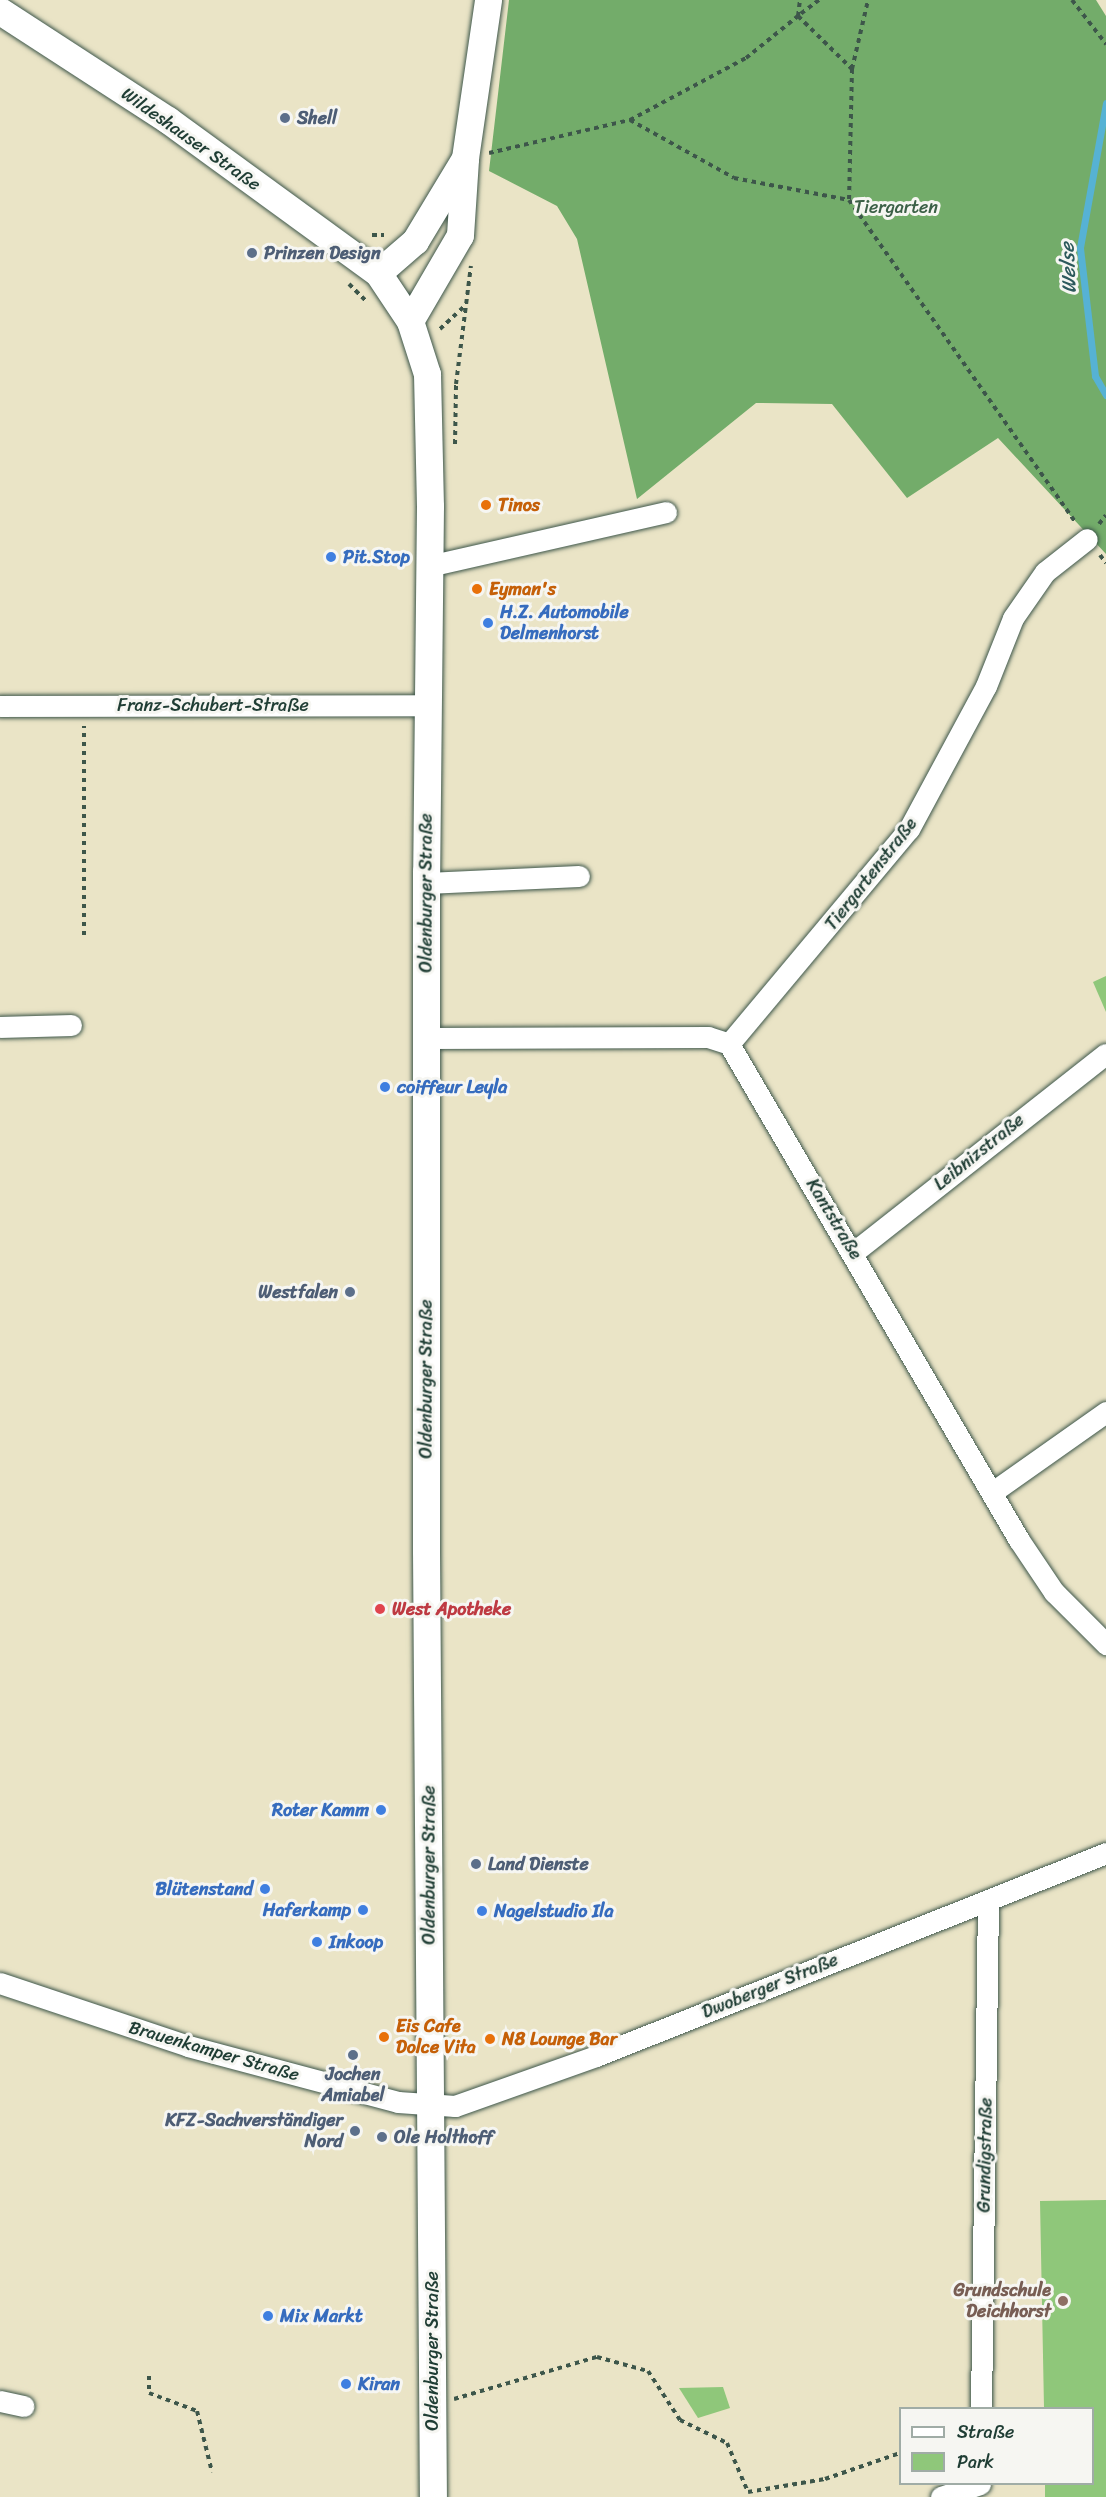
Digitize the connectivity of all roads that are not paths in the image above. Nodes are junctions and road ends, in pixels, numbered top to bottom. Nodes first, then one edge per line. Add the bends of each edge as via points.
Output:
1 (489, 0) edge
2 (0, 11) edge
3 (465, 158) junction
4 (378, 273) junction
5 (410, 321) junction
6 (666, 512) dead end
7 (1088, 539) road end
8 (429, 566) junction
9 (427, 705) junction
10 (0, 706) edge
11 (579, 876) dead end
12 (426, 883) junction
13 (71, 1025) dead end
14 (0, 1027) edge
15 (427, 1038) junction
16 (729, 1044) junction
17 (1106, 1054) edge
18 (854, 1252) junction
19 (1106, 1412) edge
20 (994, 1491) junction
21 (1106, 1644) edge
22 (1106, 1853) edge
23 (988, 1901) junction
24 (0, 1983) edge
25 (432, 2107) junction
26 (0, 2401) edge
27 (23, 2406) dead end
28 (981, 2407) edge
29 (977, 2485) edge
30 (433, 2497) edge
31 (941, 2497) edge

1 - 3 main road
2 - 4 main road, Wildeshauser Straße via 168,120
3 - 4 main road via 415,241
3 - 5 main road via 460,235
4 - 5 main road, Oldenburger Straße
5 - 8 main road, Oldenburger Straße via 427,374
6 - 8 street
7 - 16 street, Tiergartenstraße via 1045,572 1013,618 986,686 909,829
8 - 9 main road, Oldenburger Straße
9 - 10 street, Franz-Schubert-Straße
9 - 12 main road, Oldenburger Straße
11 - 12 street
12 - 15 main road, Oldenburger Straße
13 - 14 street
15 - 16 street via 708,1037
15 - 25 main road, Oldenburger Straße via 426,1570
16 - 18 street, Kantstraße
17 - 18 street, Leibnizstraße
18 - 20 street, Kantstraße
19 - 20 street
20 - 21 street, Kantstraße via 1019,1540 1054,1593
22 - 23 street, Dwoberger Straße
23 - 25 street, Dwoberger Straße via 490,2096 455,2106
23 - 28 street, Grundigstraße
24 - 25 street, Brauenkamper Straße via 188,2046 398,2102
25 - 30 main road, Oldenburger Straße
26 - 27 street
29 - 31 street

